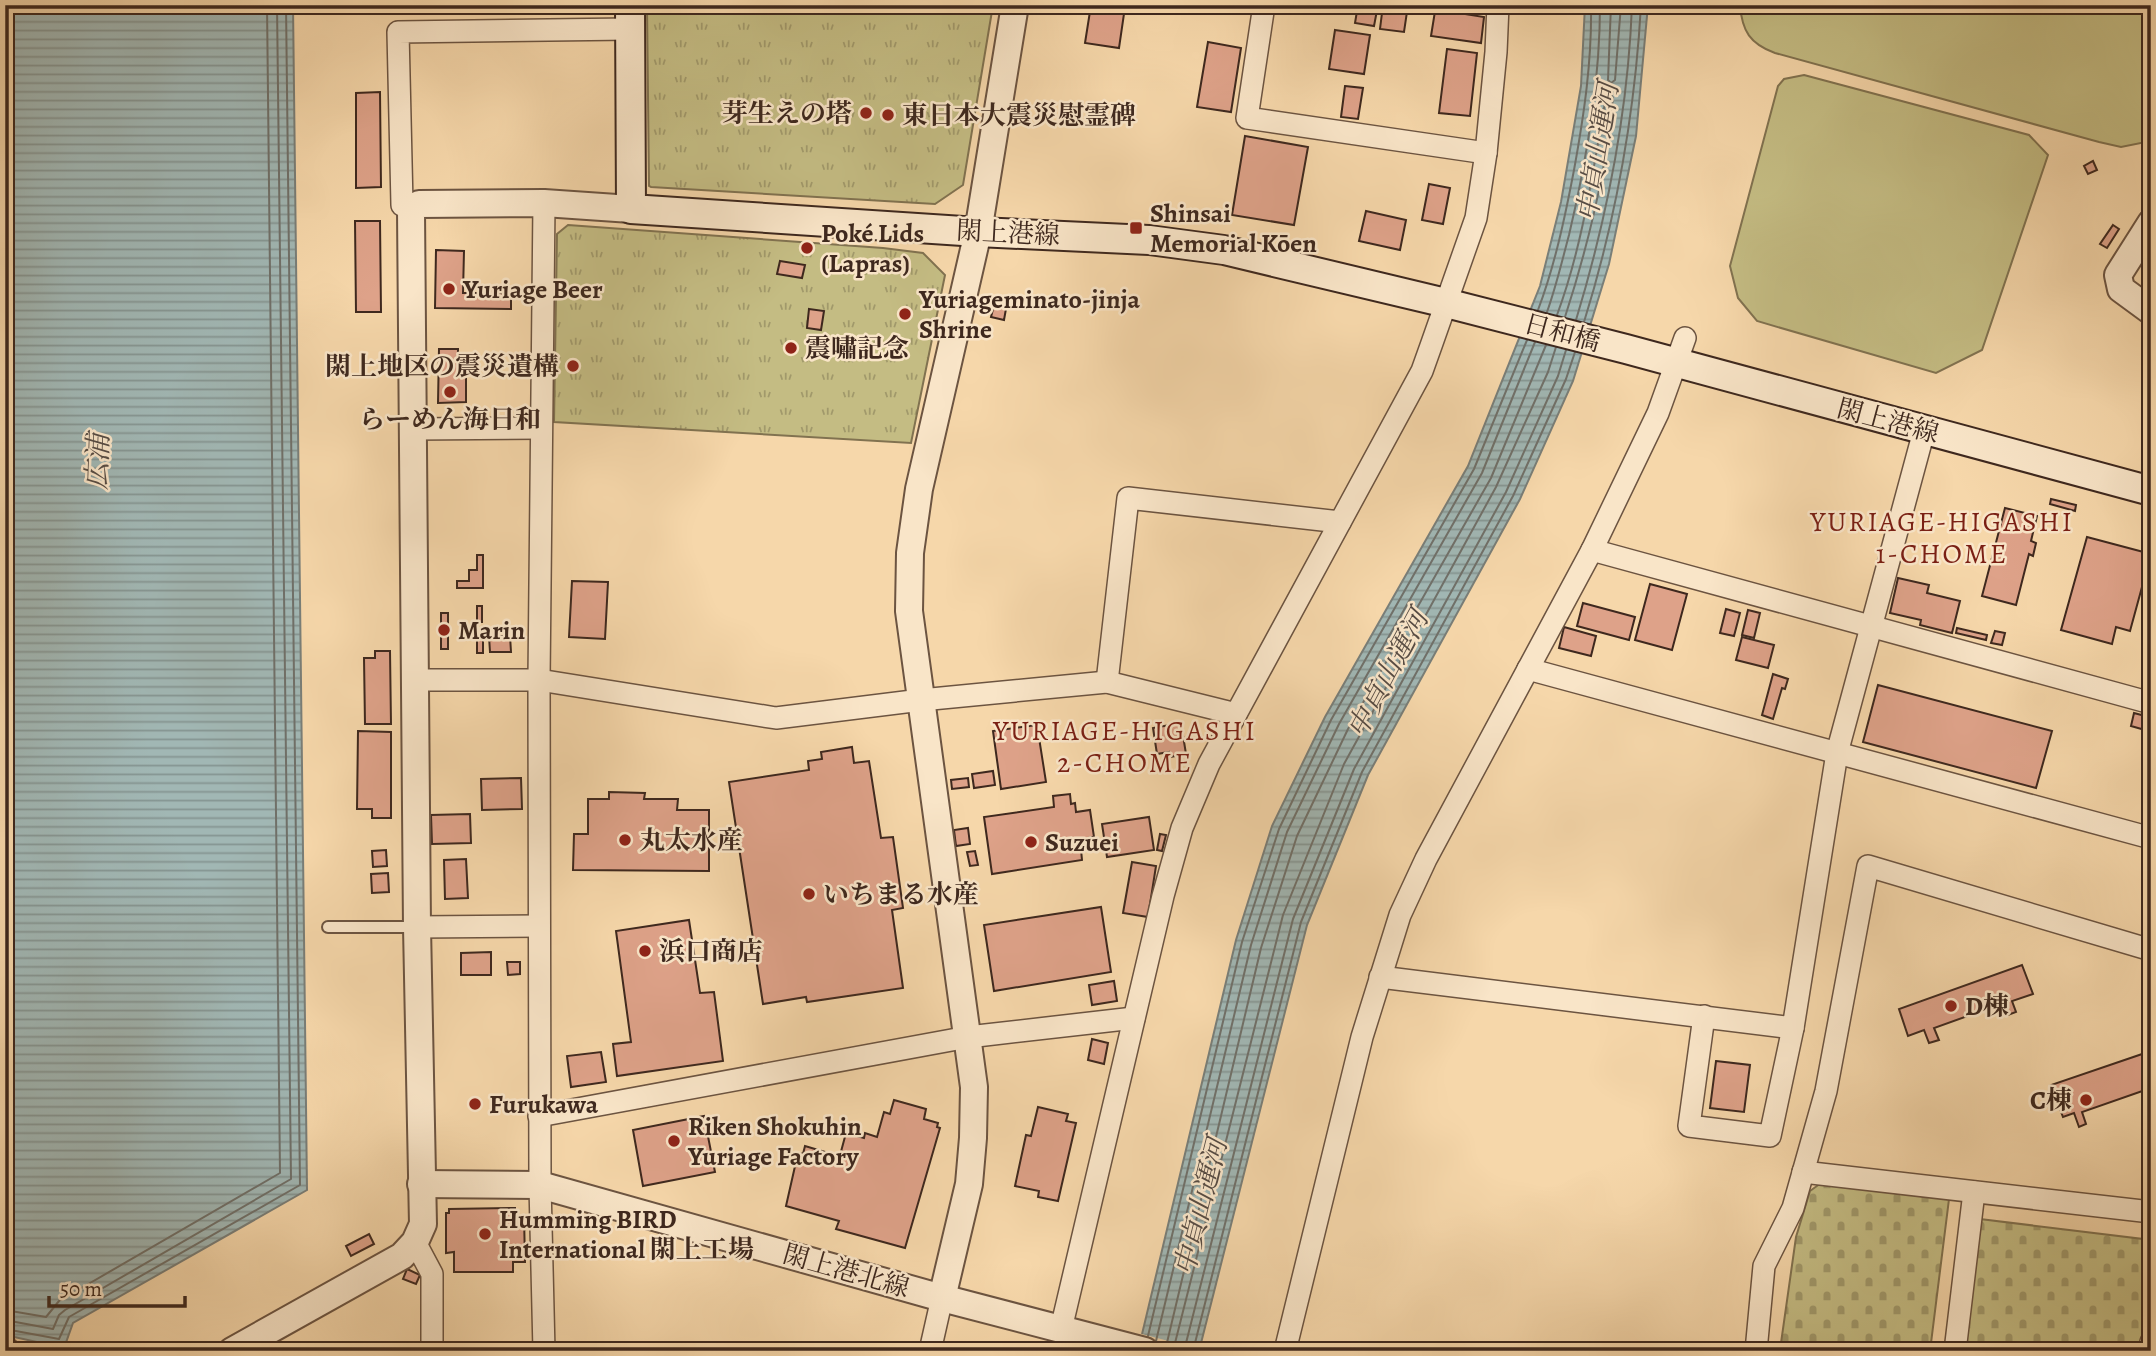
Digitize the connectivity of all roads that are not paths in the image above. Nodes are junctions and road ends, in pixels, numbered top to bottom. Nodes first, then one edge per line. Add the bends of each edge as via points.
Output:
1 (1015, 5) edge
2 (1264, 5) edge
3 (1498, 5) edge
4 (630, 17) edge
5 (1486, 153) junction
6 (544, 203) junction
7 (631, 209) junction
8 (411, 210) junction
9 (2151, 223) edge
10 (978, 232) junction
11 (1447, 303) junction
12 (2151, 311) edge
13 (1497, 316) joint
14 (1626, 349) joint
15 (1681, 351) junction
16 (541, 428) junction
17 (413, 429) junction
18 (1924, 431) junction
19 (2151, 491) edge
20 (1340, 522) junction
21 (1592, 550) junction
22 (1872, 626) junction
23 (1528, 669) junction
24 (415, 680) junction
25 (539, 680) junction
26 (1107, 682) junction
27 (920, 700) junction
28 (2151, 702) edge
29 (1236, 714) junction
30 (1837, 754) junction
31 (2151, 838) edge
32 (539, 926) junction
33 (328, 927) dead end
34 (417, 928) junction
35 (2151, 950) edge
36 (1380, 977) junction
37 (1704, 1016) junction
38 (1134, 1018) junction
39 (1793, 1028) junction
40 (968, 1037) junction
41 (539, 1116) junction
42 (1803, 1172) junction
43 (422, 1184) junction
44 (540, 1185) junction
45 (1973, 1192) junction
46 (2151, 1212) edge
47 (415, 1242) junction
48 (942, 1298) junction
49 (1061, 1329) junction
50 (2151, 1342) edge
51 (232, 1351) edge
52 (432, 1351) edge
53 (544, 1351) edge
54 (930, 1351) edge
55 (1145, 1351) edge
56 (1285, 1351) edge
57 (1756, 1351) edge
58 (1955, 1351) edge
59 (2150, 1351) edge

1 - 10 street
2 - 5 street via 1247,118
3 - 5 street
4 - 7 main road
4 - 8 street via 398,32 402,205
5 - 11 street via 1476,218
6 - 7 street
6 - 8 street via 419,204
6 - 16 street
7 - 10 main road, 閖上港線
8 - 17 street
9 - 12 street via 2118,275 2121,289
10 - 11 main road, 閖上港線 via 1149,240 1224,250
10 - 27 street via 919,489 910,552 909,611
11 - 13 main road, 閖上港線
11 - 20 street via 1422,371
13 - 14 main road, 日和橋
14 - 15 main road, 閖上港線
15 - 18 main road, 閖上港線
15 - 21 street via 1658,413
16 - 17 street
16 - 25 street
17 - 24 street
18 - 19 main road, 閖上港線
18 - 22 street
20 - 26 street via 1128,498
20 - 29 street
21 - 22 street
21 - 23 street
22 - 28 street
22 - 30 street
23 - 30 street
23 - 36 street via 1426,859 1400,915
24 - 25 street
24 - 34 street
25 - 27 street via 776,718
25 - 32 street
26 - 27 street
26 - 29 street
27 - 40 street
29 - 38 street via 1182,828
30 - 31 street
30 - 39 street
32 - 34 street
32 - 41 street
33 - 34 lane
34 - 43 street
35 - 42 street via 1868,866 1826,1091
36 - 37 street
36 - 56 street
37 - 39 street
37 - 39 street via 1689,1126 1770,1136
38 - 40 street
38 - 49 street
40 - 41 street
40 - 48 street via 974,1087 970,1172
41 - 44 street
42 - 45 street
42 - 57 street via 1793,1208 1763,1266
43 - 44 street, 閖上港北線
43 - 47 street via 423,1224
44 - 48 street, 閖上港北線
44 - 53 street
45 - 46 street
45 - 58 street
47 - 51 street via 402,1256
47 - 52 street via 432,1274
48 - 49 street, 閖上港北線
48 - 54 street
49 - 55 street, 閖上港北線
50 - 59 street

